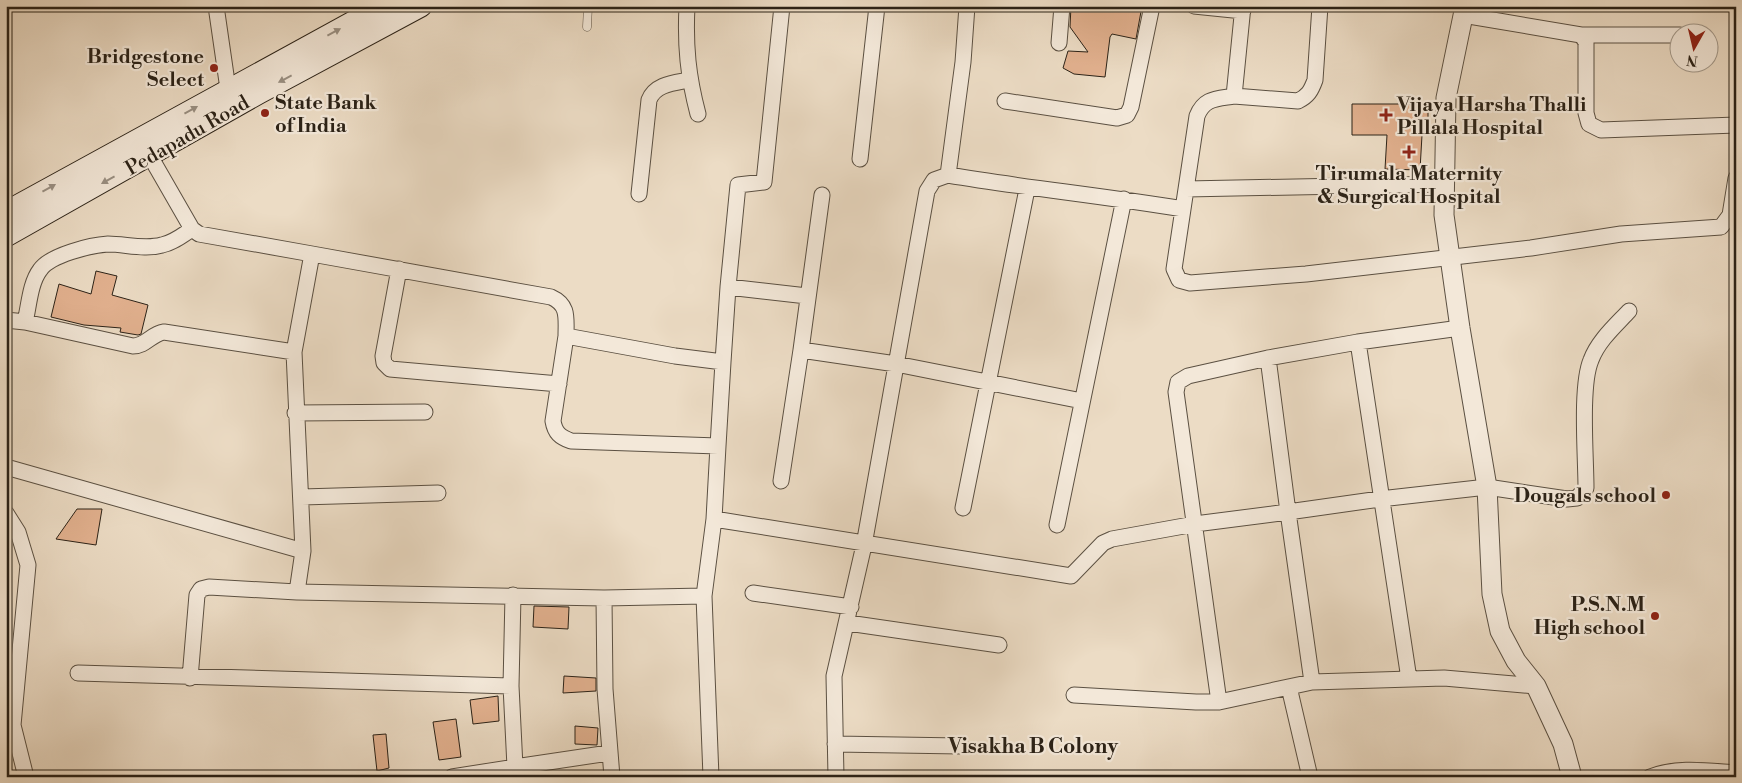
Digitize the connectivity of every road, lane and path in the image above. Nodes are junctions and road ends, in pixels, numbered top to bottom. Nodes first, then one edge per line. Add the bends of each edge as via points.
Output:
1 (216, 6) edge
2 (382, 6) edge
3 (421, 6) edge
4 (588, 6) edge
5 (687, 6) edge
6 (782, 6) edge
7 (877, 6) edge
8 (967, 6) edge
9 (1062, 6) edge
10 (1152, 6) edge
11 (1194, 6) edge
12 (1320, 6) edge
13 (1243, 8) edge
14 (1464, 10) edge
15 (587, 27) dead end
16 (1581, 35) junction
17 (1670, 35) edge
18 (1059, 42) dead end
19 (689, 80) junction
20 (228, 89) junction
21 (1234, 96) junction
22 (1004, 101) dead end
23 (698, 114) dead end
24 (1736, 125) edge
25 (150, 156) junction
26 (860, 159) dead end
27 (948, 175) junction
28 (1736, 178) edge
29 (1445, 184) junction
30 (1027, 188) junction
31 (1186, 189) junction
32 (639, 194) dead end
33 (822, 195) dead end
34 (1124, 199) junction
35 (1183, 209) junction
36 (6, 212) edge
37 (192, 229) junction
38 (6, 236) edge
39 (312, 254) junction
40 (1449, 257) junction
41 (399, 269) junction
42 (728, 287) junction
43 (807, 296) junction
44 (1629, 311) dead end
45 (6, 320) edge
46 (25, 322) junction
47 (1460, 328) junction
48 (566, 336) junction
49 (1358, 342) junction
50 (801, 350) junction
51 (294, 352) junction
52 (1268, 358) junction
53 (723, 362) junction
54 (896, 364) junction
55 (558, 384) junction
56 (990, 384) junction
57 (1082, 401) junction
58 (425, 412) dead end
59 (295, 413) junction
60 (718, 446) junction
61 (6, 467) edge
62 (781, 481) dead end
63 (1487, 487) junction
64 (438, 493) dead end
65 (302, 497) junction
66 (1380, 499) junction
67 (963, 508) dead end
68 (1288, 512) junction
69 (6, 513) edge
70 (714, 520) junction
71 (1195, 524) junction
72 (1056, 525) dead end
73 (864, 545) junction
74 (303, 551) junction
75 (298, 592) junction
76 (753, 593) dead end
77 (513, 595) junction
78 (704, 596) junction
79 (604, 598) junction
80 (852, 607) junction
81 (848, 623) junction
82 (999, 645) dead end
83 (78, 673) dead end
84 (190, 678) junction
85 (1409, 679) junction
86 (1312, 682) junction
87 (511, 686) junction
88 (1536, 686) junction
89 (1289, 687) junction
90 (1074, 695) dead end
91 (1219, 702) junction
92 (836, 744) junction
93 (961, 746) dead end
94 (609, 753) junction
95 (515, 767) junction
96 (1736, 773) edge
97 (26, 777) edge
98 (452, 777) edge
99 (612, 777) edge
100 (711, 777) edge
101 (836, 777) edge
102 (1310, 777) edge
103 (1572, 777) edge
104 (1650, 777) edge

1 - 20 street
20 -> 2 main road, Pedapadu Road
3 -> 25 main road, Pedapadu Road
4 - 15 lane
5 - 19 street
6 - 42 street via 764,182 738,185
7 - 26 street
8 - 27 street
9 - 18 street
10 - 22 street via 1127,115 1117,118
11 - 13 street
12 - 21 street via 1315,80 1306,96 1298,100
13 - 21 street
14 - 16 street
14 - 29 street via 1446,98
16 - 17 street
16 - 24 street via 1586,42 1586,113 1589,124 1601,130
19 - 23 street
19 - 32 street via 662,86 652,93
36 -> 20 main road, Pedapadu Road
21 - 31 street via 1207,100 1200,108
25 - 37 street
25 -> 38 main road, Pedapadu Road
27 - 30 street
27 - 54 street via 934,180 927,191
28 - 40 street via 1730,215 1721,227 1621,234
29 - 31 street
29 - 40 street via 1444,214
30 - 34 street
30 - 56 street
31 - 35 street
33 - 43 street
34 - 35 street
34 - 57 street
35 - 40 street via 1174,269 1179,280 1190,283 1306,274
37 - 39 street via 209,236
37 - 46 street via 161,246 107,244 87,247 44,265 34,284
39 - 41 street
39 - 51 street
40 - 47 street
41 - 48 street via 561,301 566,310
41 - 55 street via 383,356 390,369
42 - 43 street
42 - 53 street
43 - 50 street
44 - 63 street via 1590,360 1586,378 1586,488 1577,498 1567,499
45 - 46 street
46 - 51 street via 133,346 164,332
47 - 49 street
47 - 63 street
48 - 53 street
48 - 55 street
49 - 52 street
49 - 66 street
50 - 54 street
50 - 62 street
51 - 59 street
52 - 68 street
52 - 71 street via 1188,376 1178,382 1176,392
53 - 60 street
54 - 56 street
54 - 73 street
55 - 60 street via 553,421 560,437 571,441
56 - 57 street
56 - 67 street
57 - 72 street
58 - 59 street
59 - 65 street
60 - 70 street
61 - 74 street
63 - 66 street
63 - 88 street via 1492,594 1500,630 1516,661
64 - 65 street
65 - 74 street
66 - 68 street
66 - 85 street
68 - 71 street
68 - 86 street
69 - 97 street via 18,532 28,566 13,725
70 - 73 street
70 - 78 street
71 - 73 street via 1112,539 1103,543 1076,573 1064,577
71 - 91 street
73 - 80 street
74 - 75 street
75 - 77 street
75 - 84 street via 201,588 197,595
76 - 80 street
77 - 79 street
77 - 87 street
78 - 79 street
78 - 100 street
79 - 94 street
80 - 81 street
81 - 82 street
81 - 92 street via 834,676
83 - 84 street
84 - 87 street
85 - 86 street
85 - 88 street via 1444,678
86 - 89 street
87 - 95 street
88 - 103 street via 1563,744
89 - 91 street
89 - 102 street
90 - 91 street
92 - 93 street
92 - 101 street
94 - 95 street
94 - 99 street
95 - 98 street
96 - 104 street via 1688,770

